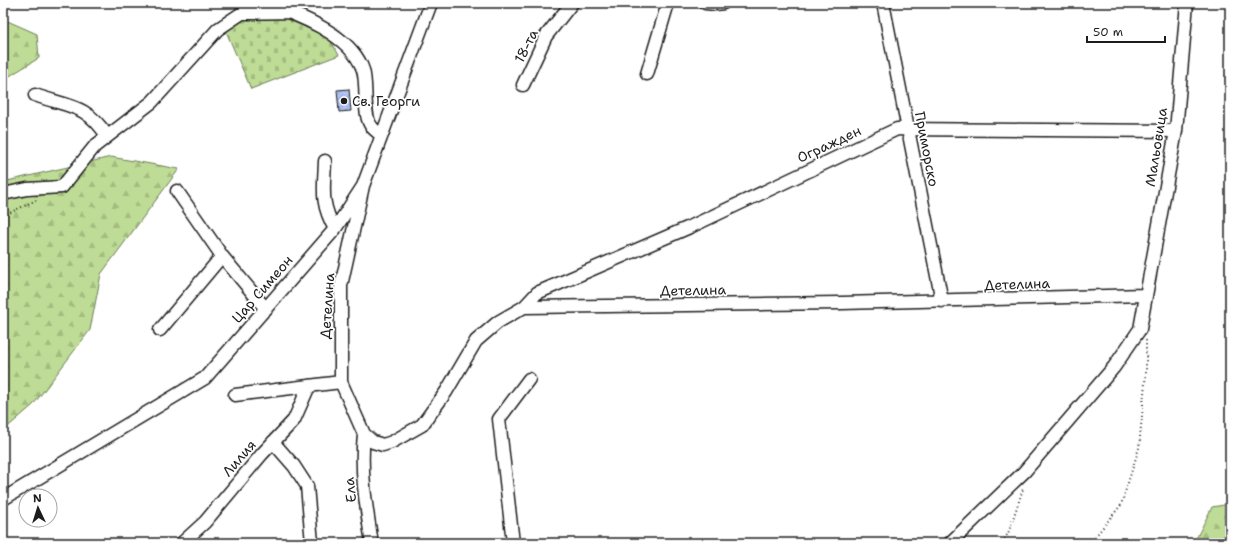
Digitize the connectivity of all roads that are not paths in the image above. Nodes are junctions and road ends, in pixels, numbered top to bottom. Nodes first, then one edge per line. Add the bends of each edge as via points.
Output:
1 (262, 3) edge
2 (431, 3) edge
3 (572, 3) edge
4 (668, 3) edge
5 (705, 3) edge
6 (723, 3) edge
7 (883, 3) edge
8 (1187, 3) edge
9 (294, 12) junction
10 (647, 74) dead end
11 (523, 85) dead end
12 (35, 95) dead end
13 (907, 128) junction
14 (1176, 132) junction
15 (382, 135) junction
16 (107, 136) junction
17 (325, 161) dead end
18 (363, 186) junction
19 (177, 191) dead end
20 (3, 194) edge
21 (335, 229) junction
22 (222, 256) junction
23 (1145, 295) junction
24 (942, 301) junction
25 (524, 307) junction
26 (266, 309) junction
27 (160, 330) dead end
28 (529, 379) dead end
29 (341, 382) junction
30 (309, 386) junction
31 (235, 395) dead end
32 (364, 434) junction
33 (273, 442) junction
34 (3, 499) edge
35 (182, 543) edge
36 (312, 543) edge
37 (372, 543) edge
38 (513, 543) edge
39 (950, 543) edge

1 - 9 street
2 - 15 street, Цар Симеон
3 - 11 street, 18-та via 546,36
4 - 10 street
5 - 6 street
7 - 13 street, Приморско
8 - 14 street, Мальовица
9 - 15 street via 343,41 356,58 365,81 368,120
9 - 16 street via 242,13 218,29 152,102
12 - 16 street via 81,109 99,123
13 - 14 street, Огражден
13 - 24 street, Приморско
13 - 25 street, Огражден via 897,129 692,226 537,293
14 - 23 street, Мальовица
15 - 18 street, Цар Симеон
16 - 20 street via 95,146 62,187 27,189
17 - 21 street via 324,200 326,213
18 - 21 street, Цар Симеон
18 - 29 street, Детелина via 341,286
19 - 22 street
21 - 26 street, Цар Симеон
22 - 26 street
22 - 27 street
23 - 24 street, Детелина
23 - 39 street, Мальовица via 1140,329 1114,367 1024,472
24 - 25 street, Детелина
25 - 32 street via 498,322 476,341 446,392 422,424 402,438 383,445 373,442
26 - 34 street, Цар Симеон via 205,378
28 - 38 street via 499,419
29 - 30 street
29 - 32 street, Детелина
30 - 31 street
30 - 33 street, Лилия via 294,420
32 - 37 street, Ела via 364,494
33 - 35 street, Лилия via 205,522
33 - 36 street via 307,486

